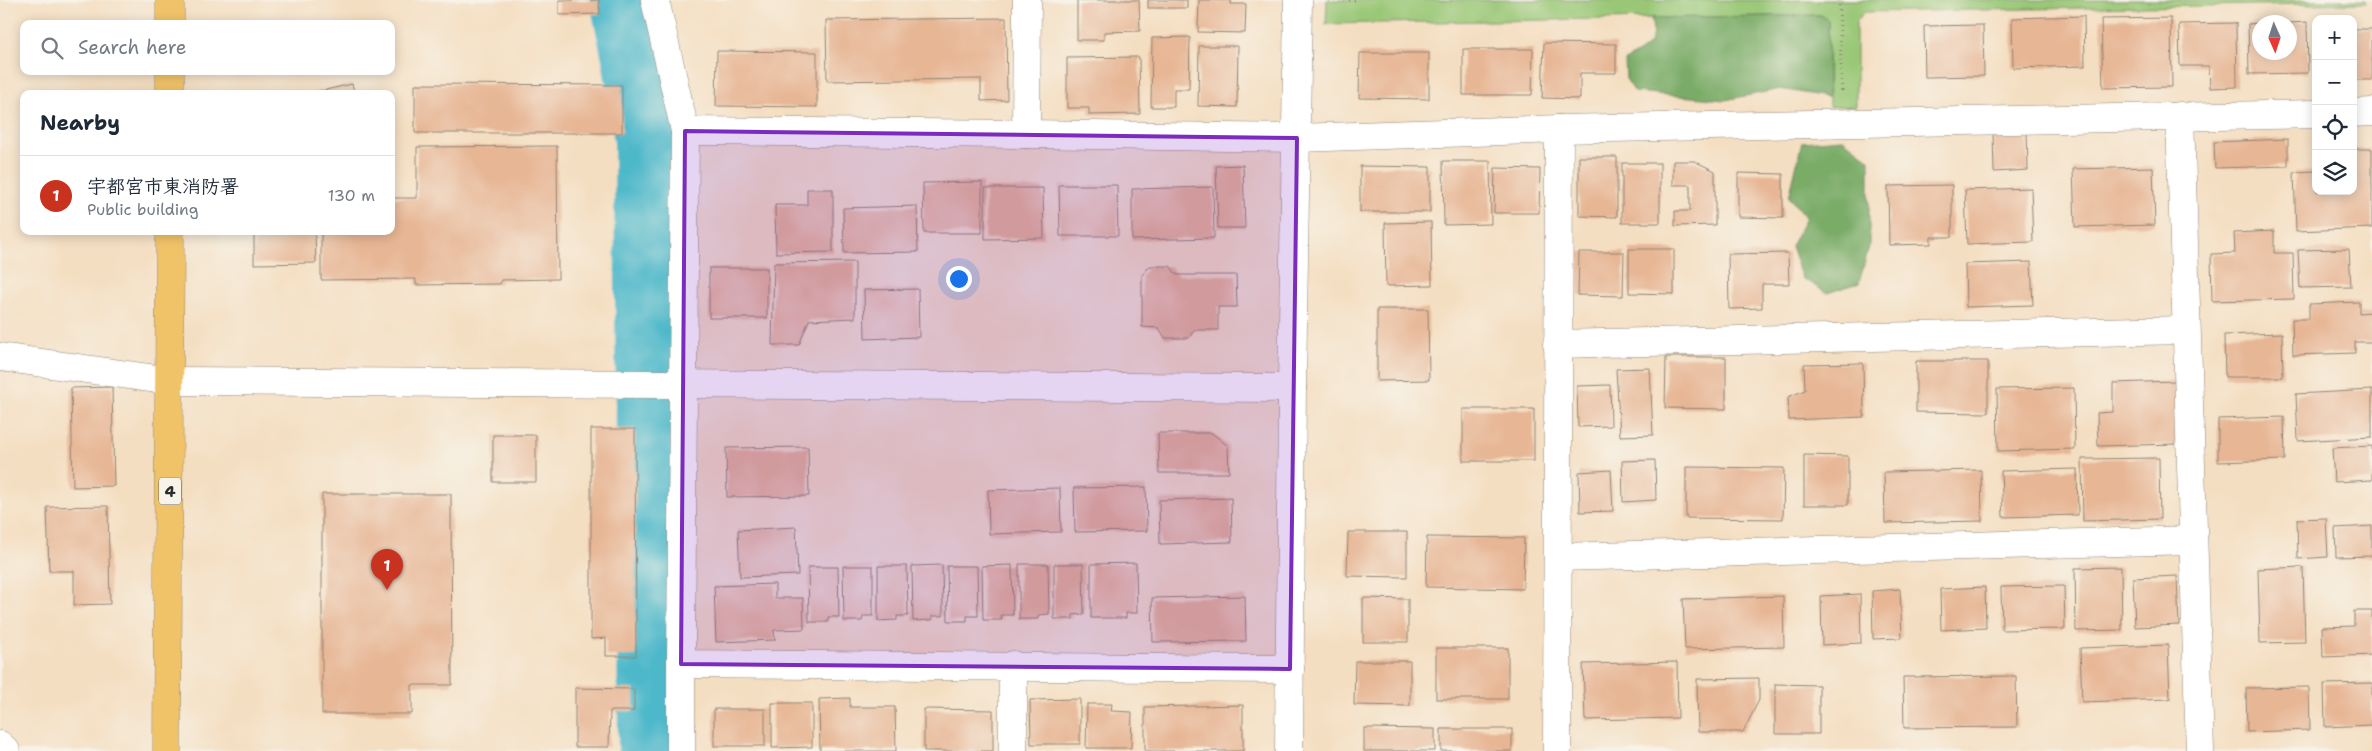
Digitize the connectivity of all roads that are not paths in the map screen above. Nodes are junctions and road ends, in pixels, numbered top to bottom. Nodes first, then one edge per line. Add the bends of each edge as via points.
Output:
1 (170, 0) edge
2 (655, 0) edge
3 (1027, 0) edge
4 (1298, 0) edge
5 (170, 20) edge
6 (170, 75) edge
7 (170, 90) edge
8 (2372, 112) edge
9 (2357, 113) edge
10 (2312, 114) edge
11 (2180, 116) junction
12 (1559, 129) junction
13 (685, 131) junction
14 (1026, 134) junction
15 (1297, 138) junction
16 (170, 235) edge
17 (2186, 330) junction
18 (1558, 344) junction
19 (0, 357) edge
20 (171, 381) junction
21 (682, 384) junction
22 (1292, 388) junction
23 (2193, 540) junction
24 (1558, 557) junction
25 (681, 664) junction
26 (1013, 666) junction
27 (1290, 669) junction
28 (0, 745) edge
29 (6, 751) edge
30 (168, 751) edge
31 (681, 751) edge
32 (1013, 751) edge
33 (1289, 751) edge
34 (1557, 751) edge
35 (2200, 751) edge

1 - 5 highway
2 - 13 street
3 - 14 street
4 - 15 street
6 - 7 highway
8 - 9 street
10 - 11 street
11 - 12 street
11 - 17 street
12 - 15 street
12 - 18 street
13 - 14 street
13 - 21 street
14 - 15 street
15 - 22 street
16 - 20 highway, 4
17 - 18 street
17 - 23 street
18 - 24 street
19 - 20 street
20 - 21 street
20 - 30 highway, 4
21 - 22 street
21 - 25 street
22 - 27 street
23 - 24 street
23 - 35 street
24 - 34 street
25 - 26 street
25 - 31 street
26 - 27 street
26 - 32 street
27 - 33 street
28 - 29 street

